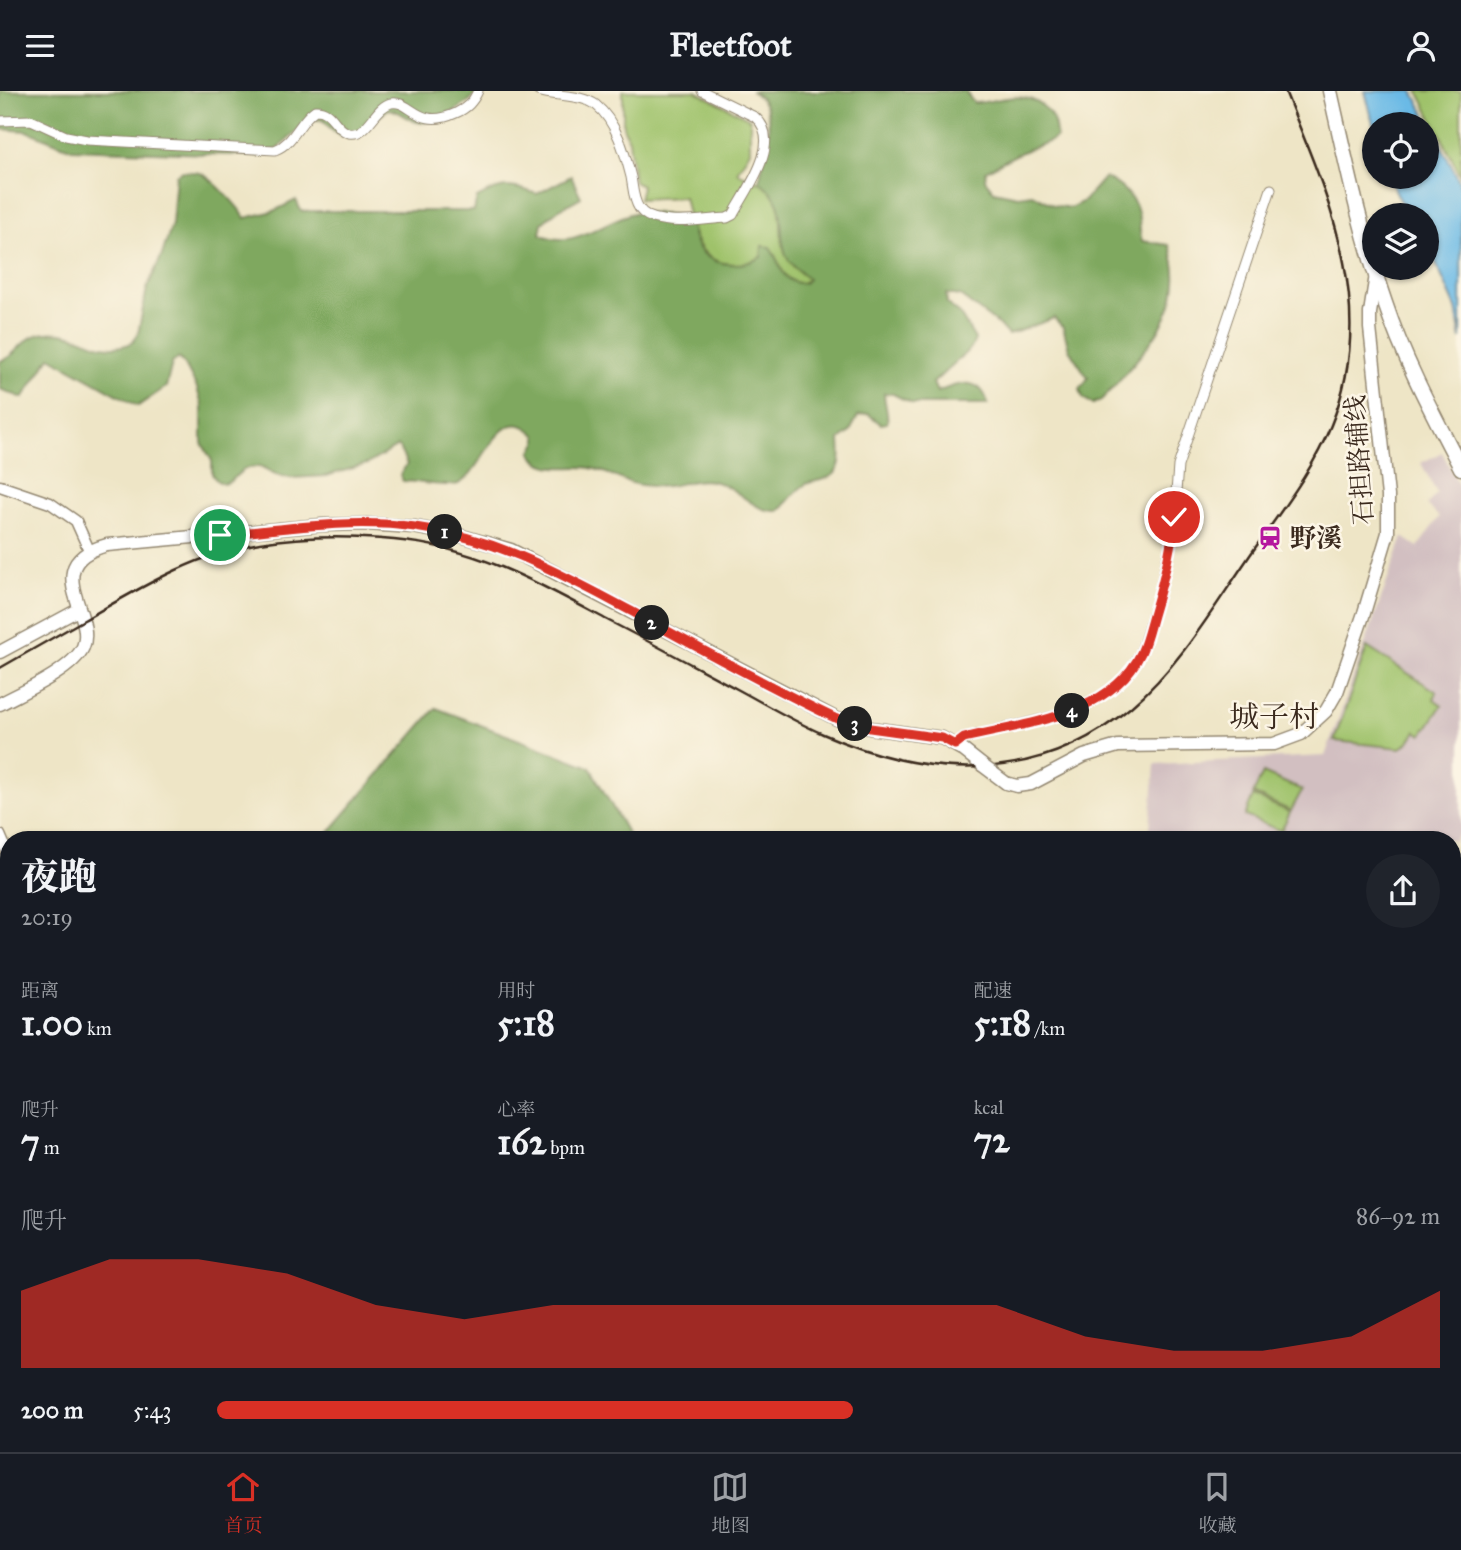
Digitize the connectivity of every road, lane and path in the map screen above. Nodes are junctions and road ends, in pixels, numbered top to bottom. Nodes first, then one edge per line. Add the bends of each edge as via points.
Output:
1 (478, 91) edge
2 (538, 91) edge
3 (702, 91) edge
4 (1330, 91) edge
5 (0, 121) edge
6 (1271, 189) dead end
7 (1362, 219) edge
8 (1375, 280) edge
9 (1378, 280) edge
10 (1461, 468) edge
11 (0, 486) edge
12 (89, 550) junction
13 (78, 610) junction
14 (0, 652) edge
15 (0, 704) edge
16 (955, 745) junction

1 - 5 street via 468,106 442,119 421,117 391,103 362,131 352,134 328,113 315,110 286,146 275,151 87,140 31,120
2 - 3 street via 587,100 604,113 627,158 635,198 646,215 663,221 733,215 760,168 765,148 761,123
4 - 7 main road
6 - 16 street via 1178,466 1173,532 1141,652 1116,686 1079,710 964,738
8 - 16 main road, 石担路辅线, bridge via 1370,328 1388,533 1337,692 1326,711 1301,734 1274,744 1118,746 1084,755 1031,784 1017,786 1006,783
9 - 10 main road via 1409,364
11 - 12 street via 50,503 76,521
12 - 13 main road via 74,573
12 - 16 main road via 322,525 414,527 458,535 510,550 561,574 837,719 942,738
13 - 14 main road
13 - 15 main road via 86,636 76,658

